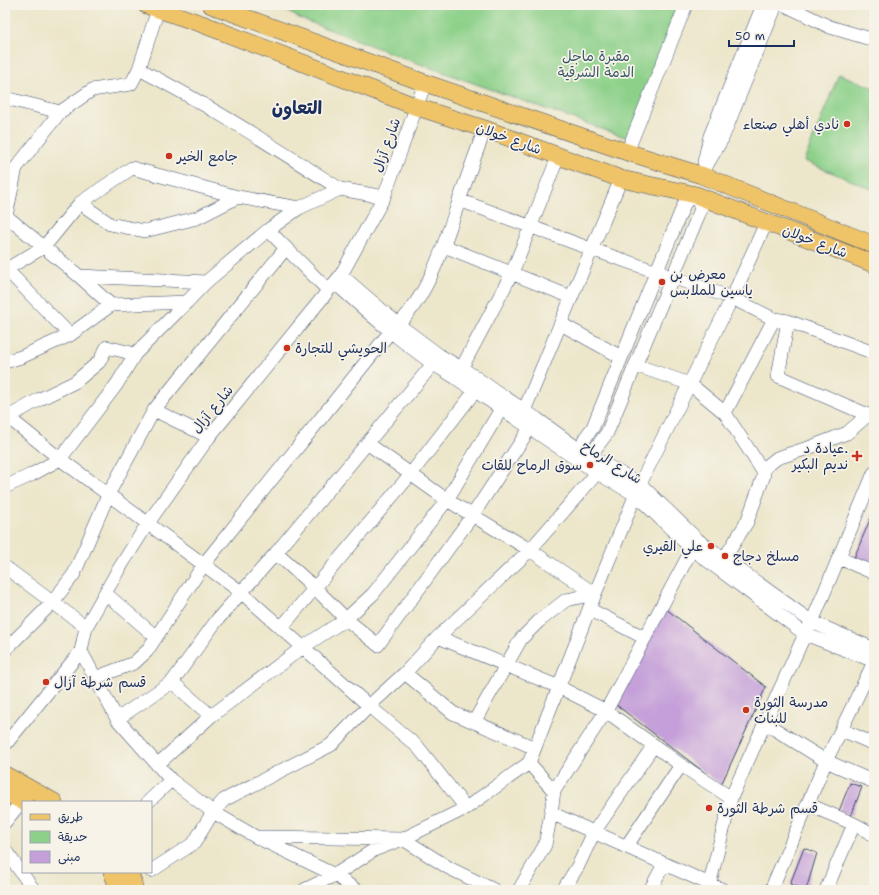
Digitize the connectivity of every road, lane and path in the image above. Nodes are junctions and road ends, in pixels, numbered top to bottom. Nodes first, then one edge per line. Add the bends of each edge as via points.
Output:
1 (210, 5) edge
2 (686, 5) edge
3 (763, 5) edge
4 (776, 5) edge
5 (785, 5) edge
6 (152, 7) edge
7 (874, 40) edge
8 (139, 69) junction
9 (425, 83) junction
10 (5, 98) edge
11 (417, 107) junction
12 (60, 112) junction
13 (485, 129) junction
14 (628, 152) junction
15 (558, 157) junction
16 (701, 175) junction
17 (620, 178) junction
18 (340, 188) junction
19 (696, 194) junction
20 (238, 197) junction
21 (384, 197) junction
22 (459, 200) junction
23 (80, 203) junction
24 (299, 208) junction
25 (766, 223) junction
26 (531, 227) junction
27 (268, 230) junction
28 (874, 245) edge
29 (444, 246) junction
30 (44, 247) junction
31 (286, 248) junction
32 (591, 249) junction
33 (874, 264) edge
34 (6, 269) edge
35 (657, 272) junction
36 (512, 273) junction
37 (79, 276) junction
38 (672, 276) junction
39 (206, 282) junction
40 (335, 283) junction
41 (571, 297) junction
42 (732, 298) junction
43 (187, 302) junction
44 (111, 305) junction
45 (774, 319) junction
46 (788, 321) junction
47 (560, 324) junction
48 (395, 329) junction
49 (70, 335) junction
50 (874, 353) edge
51 (135, 354) junction
52 (621, 357) junction
53 (5, 362) edge
54 (433, 364) junction
55 (635, 365) junction
56 (459, 374) junction
57 (690, 384) junction
58 (475, 391) junction
59 (501, 409) junction
60 (154, 410) junction
61 (725, 413) junction
62 (871, 416) edge
63 (7, 418) edge
64 (525, 420) junction
65 (209, 437) junction
66 (367, 443) junction
67 (578, 454) junction
68 (60, 459) junction
69 (762, 470) junction
70 (597, 473) junction
71 (874, 473) edge
72 (410, 475) junction
73 (5, 487) edge
74 (638, 489) junction
75 (108, 495) junction
76 (447, 500) junction
77 (472, 516) junction
78 (148, 523) junction
79 (692, 549) junction
80 (530, 550) junction
81 (276, 553) junction
82 (839, 558) junction
83 (724, 560) junction
84 (204, 564) junction
85 (5, 568) edge
86 (874, 573) edge
87 (315, 588) junction
88 (241, 592) junction
89 (105, 593) junction
90 (595, 594) junction
91 (52, 603) junction
92 (589, 609) junction
93 (346, 619) junction
94 (812, 622) junction
95 (86, 627) junction
96 (281, 628) junction
97 (805, 634) junction
98 (156, 637) junction
99 (438, 637) junction
100 (644, 638) junction
101 (303, 647) junction
102 (874, 649) edge
103 (5, 650) edge
104 (81, 651) junction
105 (874, 661) edge
106 (506, 665) junction
107 (405, 673) junction
108 (95, 678) junction
109 (172, 682) junction
110 (559, 687) junction
111 (369, 706) junction
112 (606, 711) junction
113 (211, 716) junction
114 (117, 719) junction
115 (474, 722) junction
116 (765, 723) junction
117 (842, 730) junction
118 (874, 744) edge
119 (5, 745) edge
120 (654, 745) junction
121 (535, 748) junction
122 (826, 761) junction
123 (529, 763) junction
124 (157, 765) junction
125 (681, 765) junction
126 (5, 775) edge
127 (172, 780) junction
128 (874, 782) edge
129 (554, 791) junction
130 (5, 792) edge
131 (731, 798) junction
132 (23, 801) edge
133 (52, 801) edge
134 (149, 801) edge
135 (22, 802) edge
136 (807, 804) junction
137 (466, 808) junction
138 (213, 812) junction
139 (552, 813) junction
140 (5, 822) edge
141 (854, 824) junction
142 (594, 832) junction
143 (874, 835) edge
144 (256, 837) junction
145 (403, 839) junction
146 (626, 847) junction
147 (5, 850) edge
148 (664, 864) junction
149 (10, 865) edge
150 (152, 870) edge
151 (112, 873) edge
152 (146, 873) edge
153 (335, 875) junction
154 (132, 881) edge
155 (709, 887) edge
156 (34, 890) edge
157 (119, 890) edge
158 (304, 890) edge
159 (356, 890) edge
160 (494, 890) edge
161 (519, 890) edge
162 (563, 890) edge
163 (650, 890) edge
164 (723, 890) edge
165 (771, 890) edge
166 (826, 890) edge

1 - 9 main road, شارع خولان
2 - 14 street
3 - 16 street via 710,136
4 - 16 street via 722,139
5 - 7 street via 830,27
6 - 8 street
6 - 11 main road, شارع خولان
8 - 12 street via 131,84 92,90
8 - 18 street via 241,126
9 - 11 street, شارع آزال
9 - 14 main road, شارع خولان
10 - 12 street
11 - 13 main road, شارع خولان
11 - 21 street, شارع آزال
12 - 30 street via 16,168 6,216
13 - 15 main road, شارع خولان
13 - 22 street
14 - 16 main road, شارع خولان
15 - 17 main road, شارع خولان
15 - 26 street
16 - 19 main road
16 - 28 main road, شارع خولان
17 - 19 main road, شارع خولان
17 - 32 street
18 - 21 street
18 - 24 street
19 - 25 main road, شارع خولان
19 - 35 street via 685,202
19 - 38 street via 701,209
20 - 23 street via 197,218 145,231 110,224
20 - 23 street via 132,168
20 - 24 street
21 - 40 street, شارع آزال
22 - 26 street
22 - 29 street
23 - 30 street
24 - 27 street
25 - 33 main road, شارع خولان
25 - 42 street
26 - 32 street
26 - 36 street
27 - 31 street, شارع الرماح
27 - 39 street
29 - 36 street
29 - 48 street via 418,301
30 - 34 street
30 - 37 street
31 - 40 street, شارع الرماح
31 - 60 street
32 - 35 street
32 - 41 street
34 - 49 street
35 - 38 street
35 - 52 street
36 - 41 street
36 - 56 street
37 - 39 street
37 - 44 street
38 - 42 street
38 - 55 street
39 - 43 street
40 - 48 street, شارع الرماح
40 - 65 street, شارع آزال
41 - 47 street
42 - 45 street
42 - 57 street
43 - 44 street
43 - 51 street
44 - 49 street
45 - 46 street
45 - 61 street
46 - 50 street
46 - 62 street via 778,376
47 - 52 street
47 - 64 street
48 - 54 street, شارع الرماح
48 - 56 street, شارع الرماح via 439,355
48 - 84 street
49 - 53 street
51 - 63 street via 107,347 99,362 75,382 40,398
51 - 68 street via 117,384
52 - 67 street via 593,427 584,438
54 - 56 street, شارع الرماح
54 - 66 street
55 - 57 street
55 - 67 street via 607,433 595,449
56 - 58 street, شارع الرماح
56 - 64 street, شارع الرماح
57 - 61 street
57 - 74 street
58 - 59 street, شارع الرماح
58 - 72 street
59 - 64 street, شارع الرماح
59 - 76 street
60 - 65 street
60 - 75 street
61 - 69 street
62 - 69 street via 847,433 777,458
63 - 68 street
64 - 67 street, شارع الرماح
64 - 67 street, شارع الرماح
64 - 77 street
65 - 78 street, شارع آزال
66 - 72 street
66 - 81 street
67 - 70 street, شارع الرماح
67 - 74 street, شارع الرماح
68 - 73 street
68 - 75 street
69 - 83 street via 764,475 747,522
70 - 74 street, شارع الرماح
70 - 80 street
71 - 82 street
72 - 76 street
72 - 87 street
74 - 79 street, شارع الرماح
74 - 83 street, شارع الرماح
74 - 90 street
75 - 78 street
75 - 91 street via 74,574
76 - 77 street
76 - 93 street via 373,594
77 - 80 street
77 - 93 street via 378,645
78 - 84 street
78 - 89 street, شارع آزال
79 - 97 street, شارع الرماح
79 - 100 street
80 - 90 street
80 - 99 street
81 - 87 street
81 - 88 street
82 - 86 street
82 - 94 street
83 - 94 street, شارع الرماح
84 - 88 street
84 - 98 street
85 - 91 street
87 - 93 street
87 - 96 street
88 - 96 street
88 - 109 street via 217,620
89 - 95 street, شارع آزال
89 - 98 street
90 - 92 street
90 - 106 street via 566,600 539,621 521,639
91 - 95 street
91 - 103 street
92 - 100 street
92 - 110 street
93 - 101 street
94 - 97 street
94 - 102 street, شارع الرماح
95 - 104 street, شارع آزال
96 - 101 street
97 - 105 street, شارع الرماح
97 - 116 street
98 - 108 street via 147,651 134,663
99 - 106 street
99 - 107 street
100 - 112 street
101 - 111 street
101 - 113 street
104 - 108 street
104 - 119 street, شارع آزال
105 - 117 street
106 - 110 street
106 - 115 street
107 - 111 street
107 - 115 street via 453,713
108 - 114 street
109 - 113 street
109 - 114 street
110 - 112 street
110 - 121 street
111 - 137 street via 418,747
111 - 138 street via 331,745 224,800
112 - 120 street
112 - 129 street
113 - 124 street
114 - 124 street
115 - 121 street
116 - 122 street
116 - 131 street
117 - 118 street
117 - 122 street
120 - 125 street
120 - 142 street
121 - 123 street
122 - 128 street
122 - 136 street
123 - 129 street
123 - 137 street
124 - 127 street
125 - 131 street
125 - 146 street
126 - 133 main road
127 - 134 street
127 - 138 street
129 - 139 street
130 - 132 main road
131 - 155 street
135 - 140 street
136 - 141 street
136 - 165 street
137 - 145 street
138 - 144 street
138 - 150 street via 194,842
139 - 142 street
139 - 161 street via 545,845
141 - 143 street
141 - 166 street
142 - 146 street
142 - 162 street
144 - 145 street
144 - 153 street
145 - 153 street via 374,850
145 - 160 street via 449,868
146 - 148 street
147 - 149 street
148 - 155 street
148 - 163 street
149 - 156 street
151 - 157 main road
152 - 154 street
153 - 158 street
153 - 159 street
155 - 164 street

